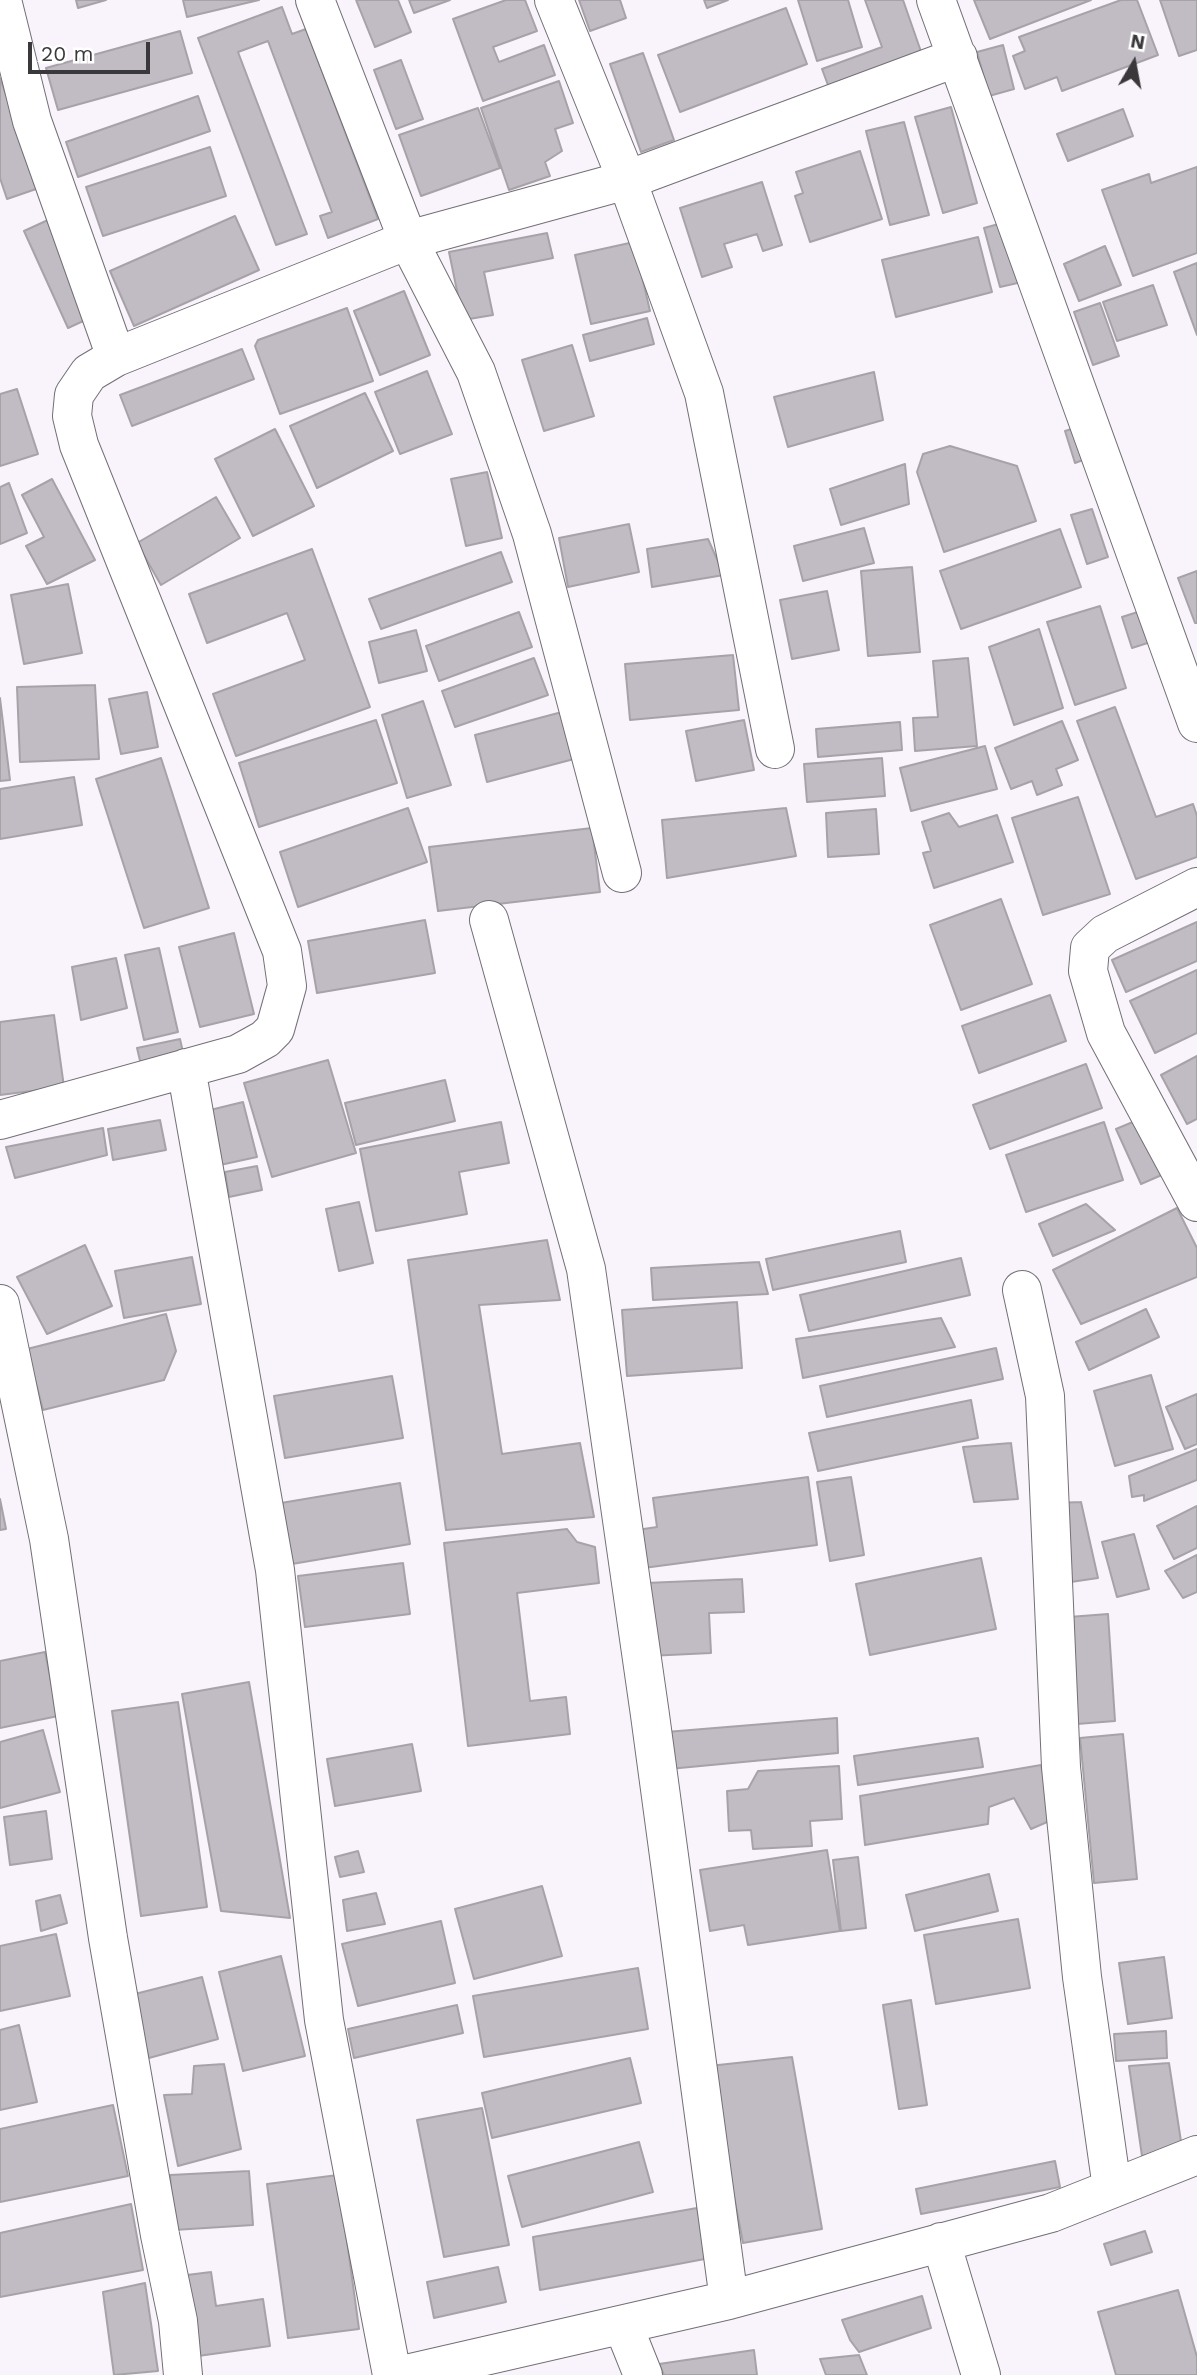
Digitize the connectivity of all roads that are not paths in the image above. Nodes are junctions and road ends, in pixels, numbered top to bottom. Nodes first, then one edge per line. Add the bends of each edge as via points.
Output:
1 (2, 0) edge
2 (315, 0) edge
3 (554, 0) edge
4 (936, 0) edge
5 (958, 57) junction
6 (627, 180) junction
7 (408, 240) junction
8 (116, 357) junction
9 (1197, 723) edge
10 (775, 749) dead end
11 (622, 873) dead end
12 (1197, 887) edge
13 (488, 920) dead end
14 (186, 1068) junction
15 (0, 1120) edge
16 (1197, 1202) edge
17 (1022, 1290) dead end
18 (0, 1304) edge
19 (1197, 2155) edge
20 (1112, 2188) junction
21 (941, 2242) junction
22 (729, 2300) junction
23 (623, 2325) junction
24 (183, 2375) edge
25 (391, 2375) edge
26 (402, 2375) edge
27 (643, 2375) edge
28 (981, 2375) edge

1 - 8 street via 32,121
2 - 7 street
3 - 6 street
4 - 5 street
5 - 6 street
5 - 9 street
6 - 7 street
6 - 10 street via 704,393
7 - 8 street
7 - 11 street via 476,372 532,534
8 - 14 street via 89,373 74,395 72,416 79,445 282,951 286,986 280,1017 265,1039 238,1054
12 - 16 street via 1105,934 1090,948 1088,971 1106,1032
13 - 22 street via 586,1269
14 - 15 street
14 - 25 street via 275,1570 324,2020
17 - 20 street via 1045,1396 1061,1767 1082,1978
18 - 24 street via 49,1539 108,1938 178,2321
19 - 20 street
20 - 21 street via 1051,2213
21 - 22 street
21 - 28 street
22 - 23 street
23 - 26 street
23 - 27 street

